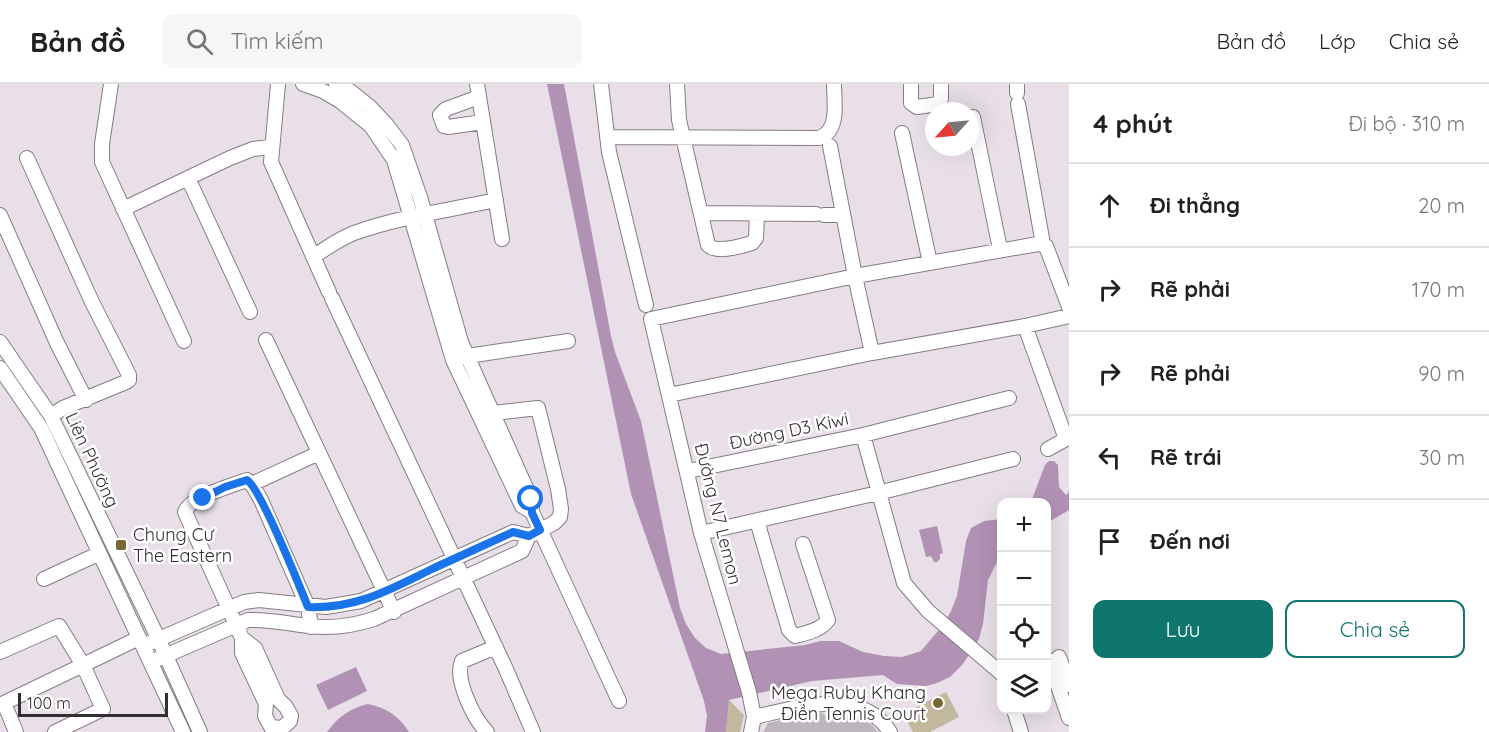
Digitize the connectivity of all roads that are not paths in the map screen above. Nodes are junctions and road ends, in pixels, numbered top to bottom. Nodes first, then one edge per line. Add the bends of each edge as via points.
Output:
1 (114, 84) edge
2 (278, 84) edge
3 (303, 84) edge
4 (336, 84) edge
5 (601, 84) edge
6 (677, 84) edge
7 (834, 84) edge
8 (911, 84) edge
9 (941, 84) edge
10 (478, 91) edge
11 (1017, 94) edge
12 (483, 122) junction
13 (902, 133) dead end
14 (607, 137) junction
15 (683, 137) junction
16 (830, 146) dead end
17 (979, 146) edge
18 (272, 147) junction
19 (27, 158) dead end
20 (188, 178) junction
21 (496, 200) junction
22 (123, 209) junction
23 (701, 213) junction
24 (757, 214) junction
25 (0, 215) edge
26 (843, 215) junction
27 (418, 216) junction
28 (502, 239) dead end
29 (1043, 244) junction
30 (1000, 249) junction
31 (313, 257) junction
32 (930, 262) junction
33 (855, 276) junction
34 (646, 305) dead end
35 (1069, 307) edge
36 (250, 312) dead end
37 (1069, 316) edge
38 (1025, 326) junction
39 (266, 340) dead end
40 (184, 341) dead end
41 (568, 341) dead end
42 (0, 342) edge
43 (873, 353) junction
44 (460, 358) junction
45 (0, 368) edge
46 (669, 395) junction
47 (1010, 398) dead end
48 (86, 400) junction
49 (493, 413) junction
50 (51, 416) junction
51 (863, 435) junction
52 (1048, 449) dead end
53 (319, 453) junction
54 (1013, 459) dead end
55 (688, 471) junction
56 (252, 484) junction
57 (878, 493) junction
58 (532, 513) junction
59 (757, 520) junction
60 (535, 533) junction
61 (701, 533) junction
62 (803, 544) dead end
63 (99, 554) junction
64 (455, 558) junction
65 (44, 579) dead end
66 (463, 579) junction
67 (385, 592) junction
68 (228, 607) junction
69 (308, 607) junction
70 (394, 612) junction
71 (237, 624) junction
72 (311, 627) junction
73 (158, 638) junction
74 (242, 638) junction
75 (141, 642) junction
76 (496, 647) junction
77 (0, 652) edge
78 (166, 655) junction
79 (1056, 658) edge
80 (151, 662) junction
81 (83, 665) junction
82 (997, 670) edge
83 (1069, 685) edge
84 (619, 701) dead end
85 (1015, 714) edge
86 (754, 717) junction
87 (1069, 718) edge
88 (60, 731) edge
89 (16, 732) edge
90 (183, 732) edge
91 (200, 732) edge
92 (486, 732) edge
93 (533, 732) edge
94 (751, 732) edge
95 (890, 732) edge
96 (1021, 732) edge

1 - 22 street via 102,162
2 - 18 street
3 - 27 street via 340,100 370,126 394,160
4 - 27 street via 370,107 402,146 412,169
5 - 14 street
6 - 15 street
7 - 15 street via 833,124 825,136
8 - 9 street via 911,103 917,107 938,104
10 - 12 street
10 - 12 street via 446,109 440,115 441,122 448,128
11 - 29 street
12 - 21 street
13 - 32 street
14 - 15 street
14 - 34 street
15 - 23 street
16 - 26 street
17 - 30 street
18 - 20 street via 253,149
18 - 31 street via 273,170
19 - 48 street via 129,375 126,382
20 - 22 street
20 - 36 street
21 - 27 street
21 - 28 street
22 - 40 street
23 - 24 street
23 - 24 street via 708,245 714,249 755,241
24 - 26 street
25 - 48 street
26 - 33 street
27 - 31 street via 353,234
27 - 44 street via 461,342
29 - 30 street
29 - 35 street
30 - 32 street
31 - 64 street
32 - 33 street
33 - 43 street
33 - 46 street, Đường N7 Lemon via 651,319
37 - 38 street
38 - 43 street
38 - 52 street via 1066,439
39 - 53 street
41 - 44 street
42 - 50 street, Liên Phường
43 - 46 street
44 - 49 street
44 - 58 street via 522,506
45 - 63 street, Liên Phường via 41,428
46 - 55 street, Đường N7 Lemon
47 - 51 street, Đường D3 Kiwi
48 - 50 street
49 - 58 street via 531,499
49 - 60 street via 538,408 561,508 554,523
50 - 73 street, Liên Phường
51 - 55 street, Đường D3 Kiwi
51 - 57 street
53 - 56 street
53 - 67 street
54 - 57 street
55 - 61 street, Đường N7 Lemon
56 - 68 street via 247,480 225,487 188,506 185,512
56 - 69 street
57 - 59 street
57 - 82 street via 904,584 916,600
58 - 60 street
59 - 61 street
59 - 62 street via 789,630 795,636 812,632 828,620
60 - 64 street via 513,532
60 - 66 street via 522,551
60 - 84 street
61 - 86 street, Đường N7 Lemon
63 - 65 street
63 - 75 street, Liên Phường
64 - 66 street
64 - 67 street
66 - 70 street
66 - 76 street
67 - 69 street via 345,605
67 - 70 street
68 - 69 street via 260,600
68 - 71 street
68 - 73 street
69 - 72 street
70 - 72 street via 350,626
71 - 72 street via 262,619
71 - 74 street
71 - 78 street
73 - 75 street
73 - 78 street, Liên Phường
74 - 74 street via 242,653 266,705 268,723 282,728 291,716 278,699 255,648
75 - 80 street, Liên Phường
75 - 81 street
76 - 92 street via 462,661 460,667 461,684
76 - 93 street
77 - 81 street via 59,626
78 - 80 street
78 - 91 street, Liên Phường
79 - 83 street
79 - 87 street
80 - 90 street, Liên Phường
81 - 88 street via 103,709
81 - 89 street via 4,703
85 - 96 street
86 - 94 street
86 - 95 street via 831,703 879,718

